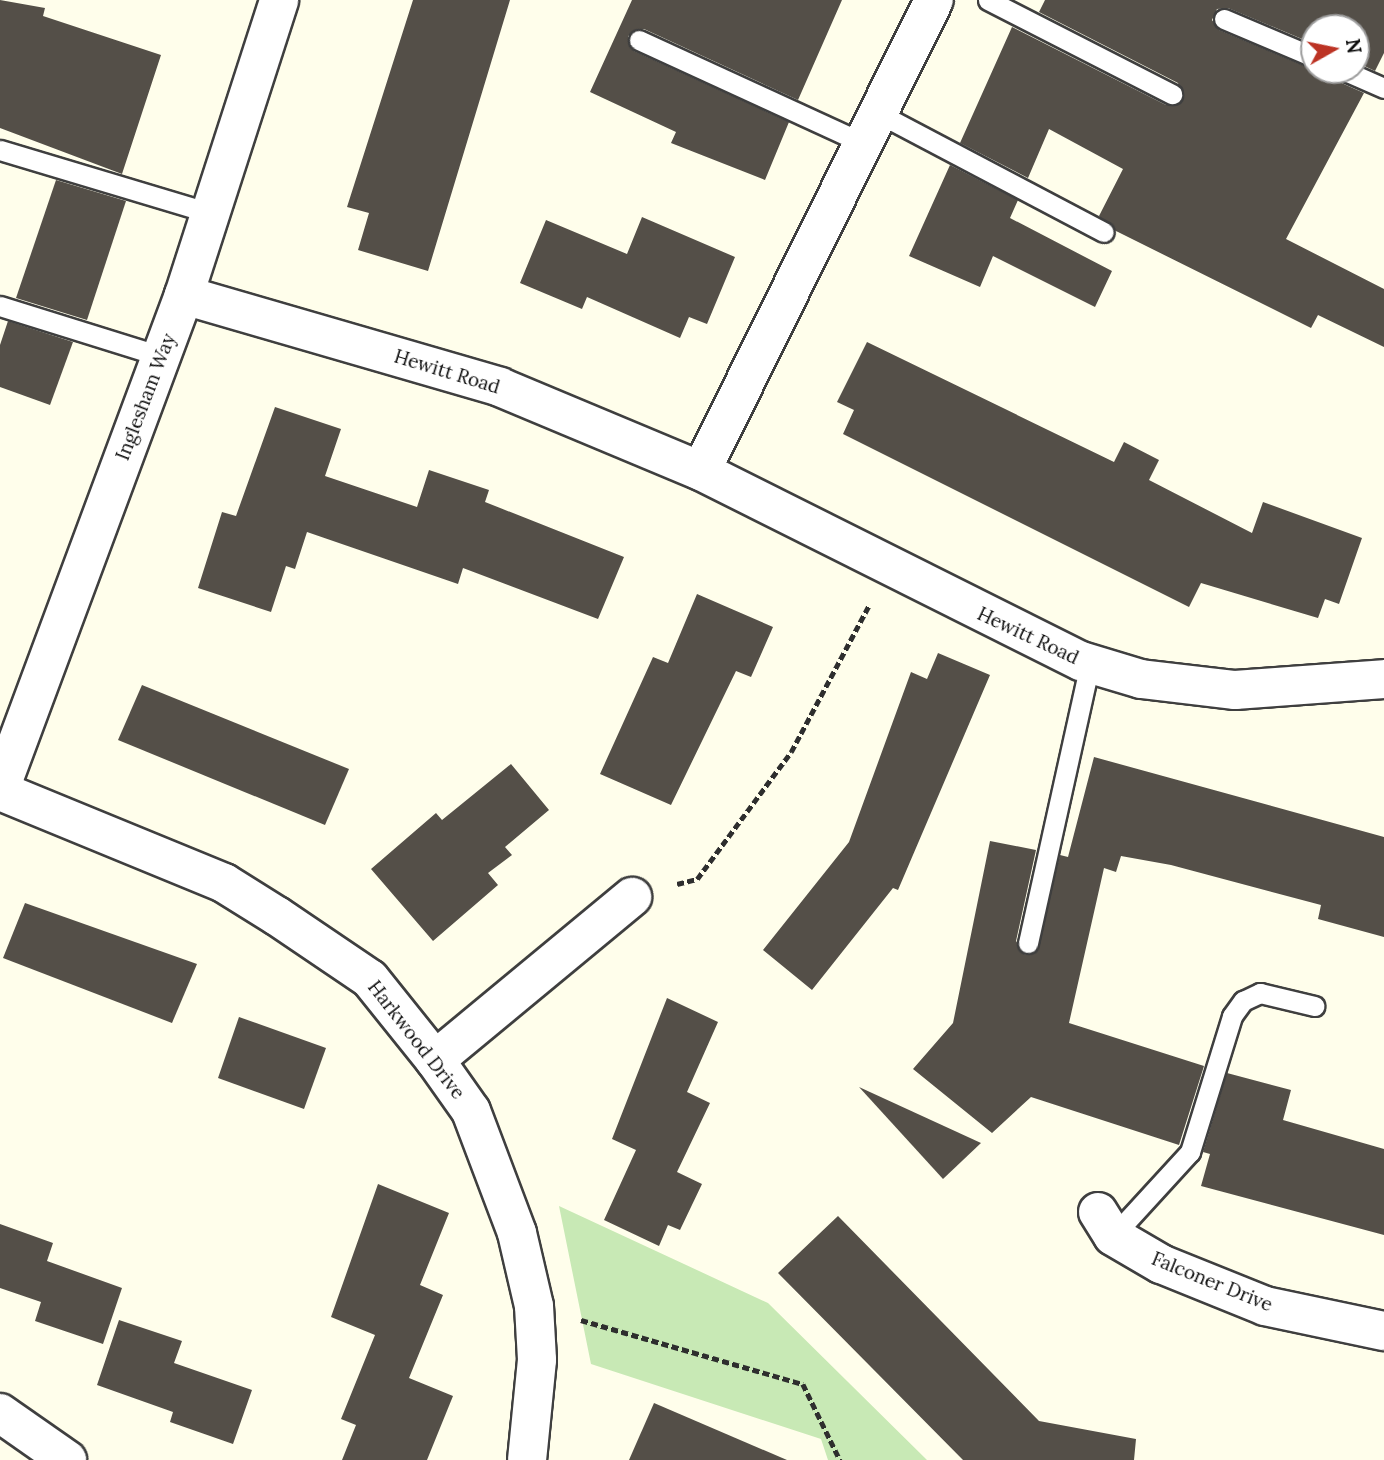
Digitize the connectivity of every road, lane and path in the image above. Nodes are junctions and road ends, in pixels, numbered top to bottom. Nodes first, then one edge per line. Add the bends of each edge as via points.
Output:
1 (279, 0) edge
2 (988, 0) edge
3 (932, 1) edge
4 (1224, 19) dead end
5 (639, 40) dead end
6 (1300, 51) edge
7 (1172, 94) dead end
8 (871, 128) junction
9 (0, 150) edge
10 (210, 213) junction
11 (1104, 232) dead end
12 (184, 295) junction
13 (0, 306) edge
14 (161, 356) junction
15 (701, 471) junction
16 (890, 568) junction
17 (1090, 664) junction
18 (1384, 679) edge
19 (0, 790) edge
20 (632, 897) joint
21 (1028, 943) dead end
22 (1314, 1006) dead end
23 (435, 1060) junction
24 (1105, 1224) joint
25 (534, 1306) junction
26 (1384, 1331) edge
27 (0, 1413) edge
28 (67, 1460) edge
29 (527, 1460) edge
30 (841, 1460) edge

1 - 10 street, Inglesham Way
2 - 7 lane
3 - 8 street
4 - 6 lane
5 - 8 lane
8 - 11 lane
8 - 15 street
9 - 10 lane
10 - 12 street, Inglesham Way
12 - 14 street, Inglesham Way
12 - 15 street, Hewitt Road via 500,387
13 - 14 lane
14 - 19 street, Inglesham Way
15 - 16 street, Hewitt Road
16 - 17 street, Hewitt Road
16 - 20 path via 790,751 697,879
17 - 18 street, Hewitt Road via 1140,679 1235,690
17 - 21 lane
19 - 23 street, Harkwood Drive via 223,883 277,916 370,979
20 - 23 street
22 - 24 lane via 1260,993 1243,1001 1232,1016 1190,1152
23 - 25 street, Harkwood Drive via 471,1111 517,1233
24 - 26 street, Falconer Drive via 1265,1306
25 - 29 street, Harkwood Drive via 534,1432
25 - 30 path via 803,1384
27 - 28 street

